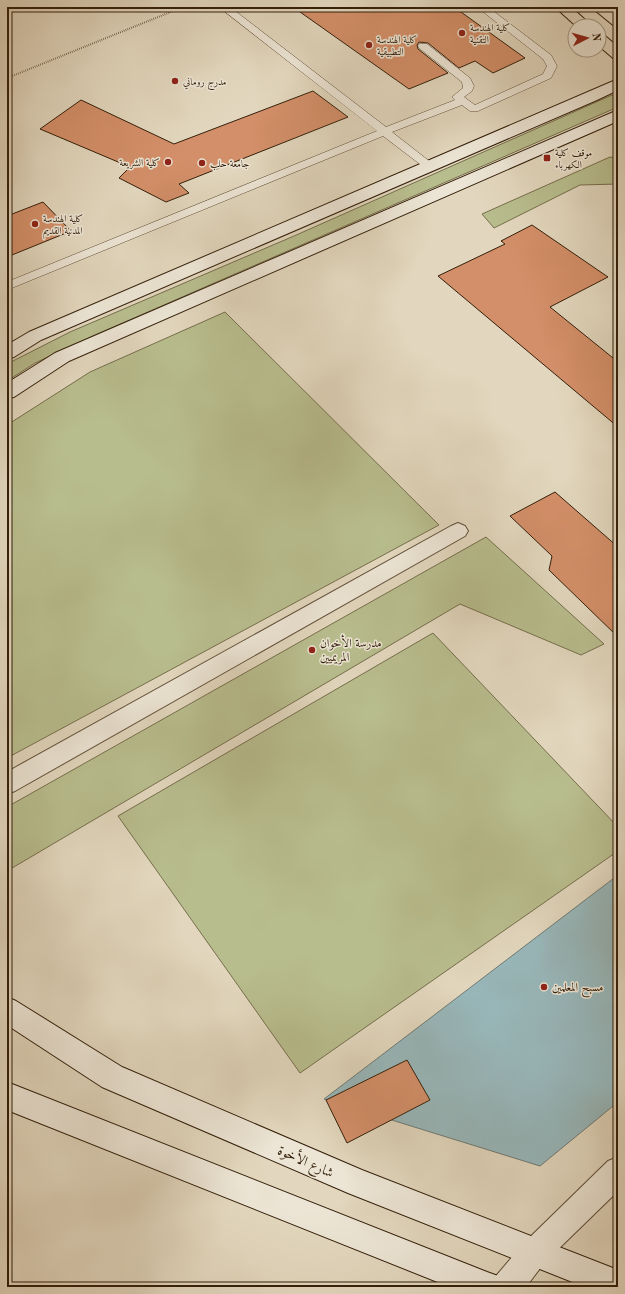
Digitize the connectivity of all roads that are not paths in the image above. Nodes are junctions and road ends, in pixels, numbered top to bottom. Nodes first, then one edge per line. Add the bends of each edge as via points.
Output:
1 (224, 7) edge
2 (482, 7) edge
3 (562, 7) edge
4 (598, 7) edge
5 (575, 18) edge
6 (618, 22) edge
7 (607, 45) edge
8 (423, 46) dead end
9 (618, 55) edge
10 (618, 84) edge
11 (463, 101) junction
12 (618, 115) edge
13 (385, 131) junction
14 (429, 166) junction
15 (7, 286) edge
16 (7, 353) edge
17 (7, 392) edge
18 (458, 531) dead end
19 (7, 784) edge
20 (7, 1010) edge
21 (7, 1096) edge
22 (618, 1171) edge
23 (534, 1253) junction
24 (618, 1285) edge
25 (488, 1287) edge
26 (507, 1287) edge

1 - 13 lane
2 - 11 lane via 547,57 552,66 547,76 474,109
3 - 5 main road
4 - 6 main road
7 - 9 main road
8 - 11 lane via 466,80 468,89 457,97
10 - 14 main road
11 - 13 lane
12 - 17 main road via 62,357
13 - 14 lane
13 - 15 lane
14 - 16 main road via 35,336
18 - 19 main road
20 - 23 main road, شارع الأخوة via 112,1076 358,1183
21 - 25 main road
22 - 23 main road
23 - 24 main road, شارع الأخوة
23 - 26 main road

